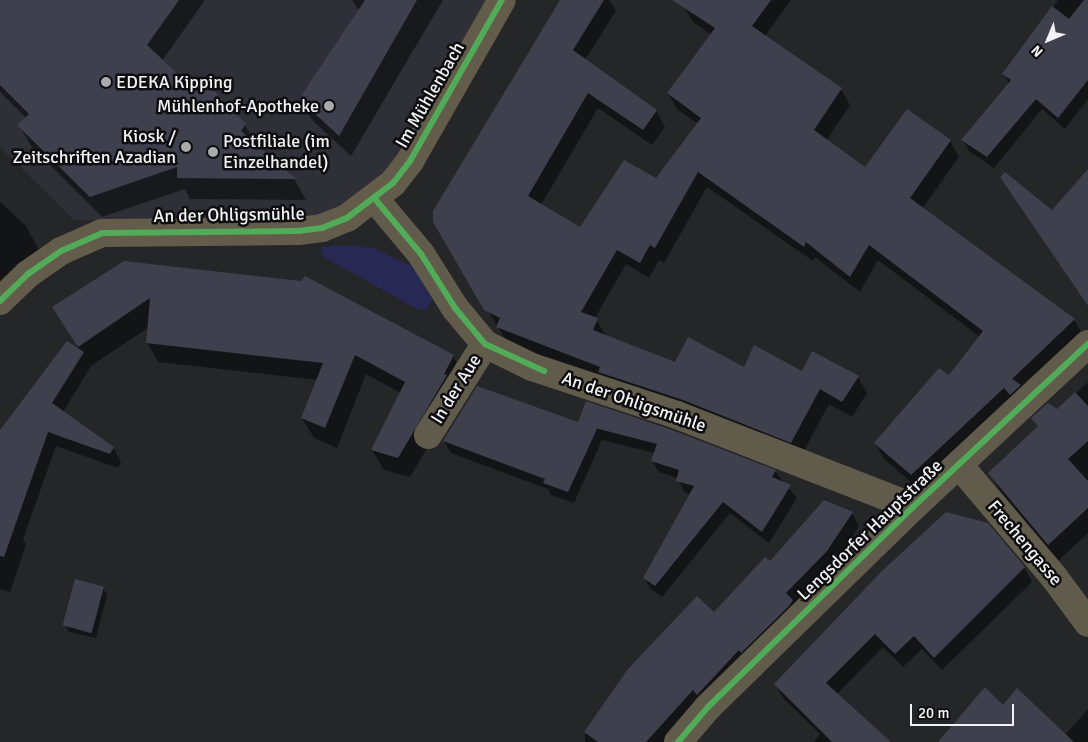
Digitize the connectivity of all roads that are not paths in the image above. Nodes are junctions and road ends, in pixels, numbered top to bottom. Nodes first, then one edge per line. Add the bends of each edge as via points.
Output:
1 (502, 0) edge
2 (375, 199) junction
3 (0, 301) edge
4 (484, 344) junction
5 (1088, 344) edge
6 (428, 435) dead end
7 (959, 465) junction
8 (912, 507) junction
9 (1088, 623) edge
10 (678, 742) edge

1 - 2 street, Im Mühlenbach via 410,161
2 - 3 street, An der Ohligsmühle via 347,218 322,228 298,231 102,232 61,251 28,274
2 - 4 street, An der Ohligsmühle via 421,254 455,308
4 - 6 street, In der Aue
4 - 8 street, An der Ohligsmühle via 538,369 677,414
5 - 7 street, Lengsdorfer Hauptstraße
7 - 8 street, Lengsdorfer Hauptstraße
7 - 9 street, Frechengasse via 1054,577
8 - 10 street, Lengsdorfer Hauptstraße via 708,707

